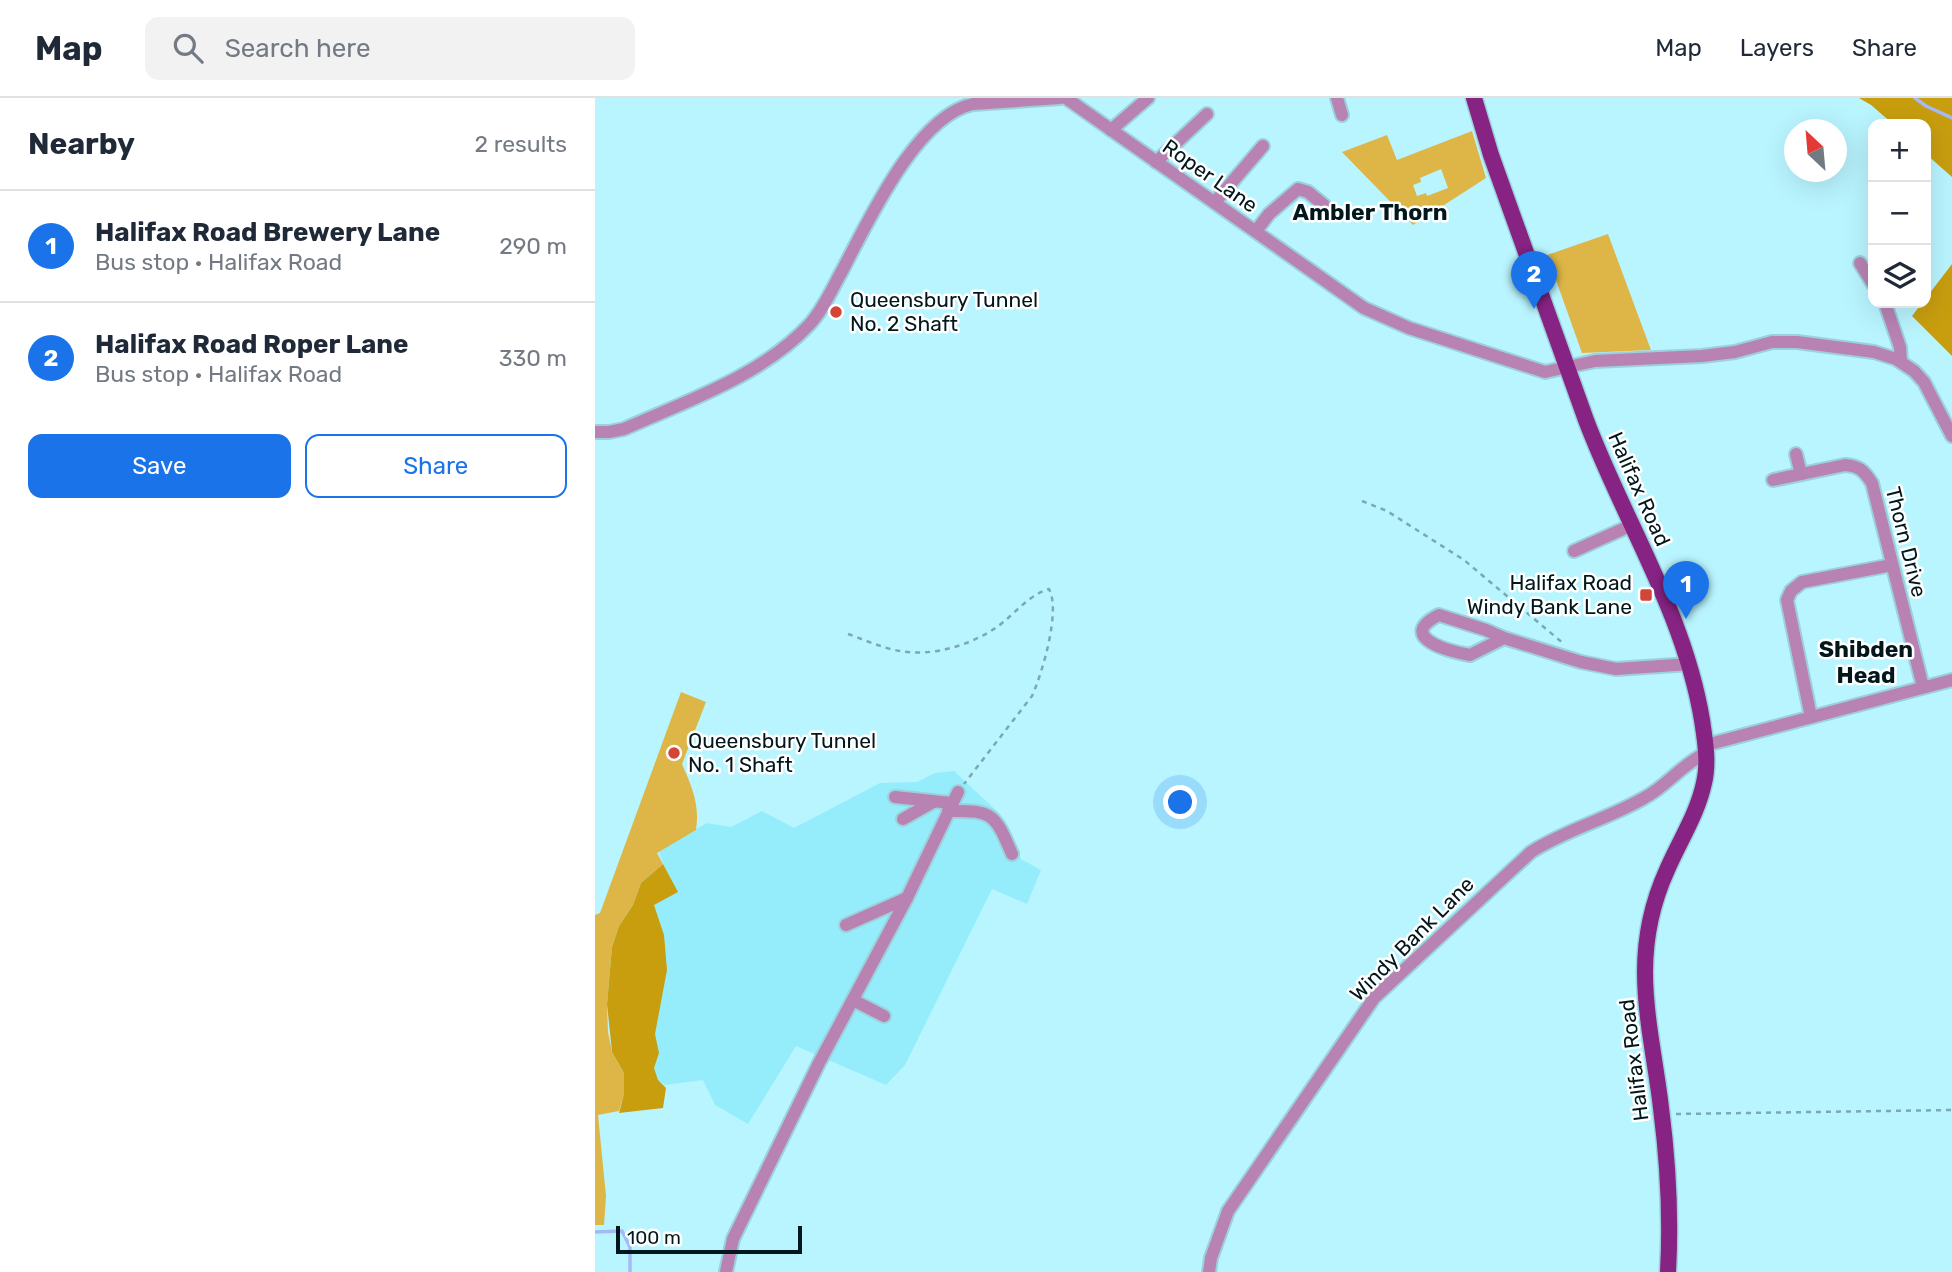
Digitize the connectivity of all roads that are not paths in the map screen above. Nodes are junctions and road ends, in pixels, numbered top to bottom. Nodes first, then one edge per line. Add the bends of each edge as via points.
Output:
1 (1147, 98) edge
2 (1336, 98) edge
3 (1474, 98) edge
4 (1067, 99) edge
5 (1207, 114) dead end
6 (1342, 115) dead end
7 (1111, 130) junction
8 (1263, 146) dead end
9 (1156, 162) junction
10 (1215, 202) junction
11 (1325, 206) dead end
12 (1256, 231) junction
13 (1860, 263) dead end
14 (1868, 276) edge
15 (1887, 308) edge
16 (1901, 362) junction
17 (1567, 368) junction
18 (595, 432) edge
19 (1952, 436) edge
20 (1796, 454) dead end
21 (1801, 474) junction
22 (1773, 480) dead end
23 (1632, 524) junction
24 (1574, 551) dead end
25 (1892, 565) junction
26 (1504, 638) junction
27 (1690, 664) junction
28 (1952, 680) edge
29 (1923, 687) junction
30 (1811, 717) junction
31 (1706, 749) junction
32 (895, 797) dead end
33 (935, 802) junction
34 (952, 802) junction
35 (903, 819) dead end
36 (1013, 854) dead end
37 (907, 898) junction
38 (846, 925) dead end
39 (853, 1000) junction
40 (884, 1016) dead end
41 (726, 1272) edge
42 (1209, 1272) edge
43 (1668, 1272) edge

1 - 7 street
2 - 6 street
3 - 17 main road, Halifax Road
4 - 7 street, Roper Lane
4 - 18 street via 973,104 949,115 923,137 896,172 810,325 746,372 624,429
5 - 9 street
7 - 9 street, Roper Lane
8 - 10 street
9 - 10 street, Roper Lane
10 - 12 street, Roper Lane
11 - 12 street via 1308,192 1297,190
12 - 17 street, Roper Lane via 1364,308 1409,328 1545,372
13 - 14 street
15 - 16 street
16 - 17 street, Roper Lane via 1874,352 1772,342 1735,352 1595,361
16 - 19 street via 1924,382
17 - 23 main road, Halifax Road via 1603,464
20 - 21 street
21 - 22 street, Thorn Drive
21 - 25 street, Thorn Drive via 1845,465 1864,471 1872,483
23 - 24 street
23 - 27 main road, Halifax Road
25 - 29 street, Thorn Drive
25 - 30 street via 1802,582 1791,591 1787,600
26 - 26 street via 1439,615 1423,627 1426,639 1435,646 1470,656
26 - 27 street via 1616,669
27 - 31 main road, Halifax Road
28 - 29 street, Windy Bank Lane
29 - 30 street, Windy Bank Lane
30 - 31 street, Windy Bank Lane
31 - 42 street, Windy Bank Lane via 1647,797 1531,852 1374,998 1228,1211
31 - 43 main road, Halifax Road via 1705,780 1693,820 1651,911 1646,943 1647,997 1668,1183
32 - 33 street
33 - 34 street
33 - 35 street
34 - 36 street via 997,822
34 - 37 street
37 - 38 street
37 - 39 street
39 - 40 street
39 - 41 street via 733,1239

